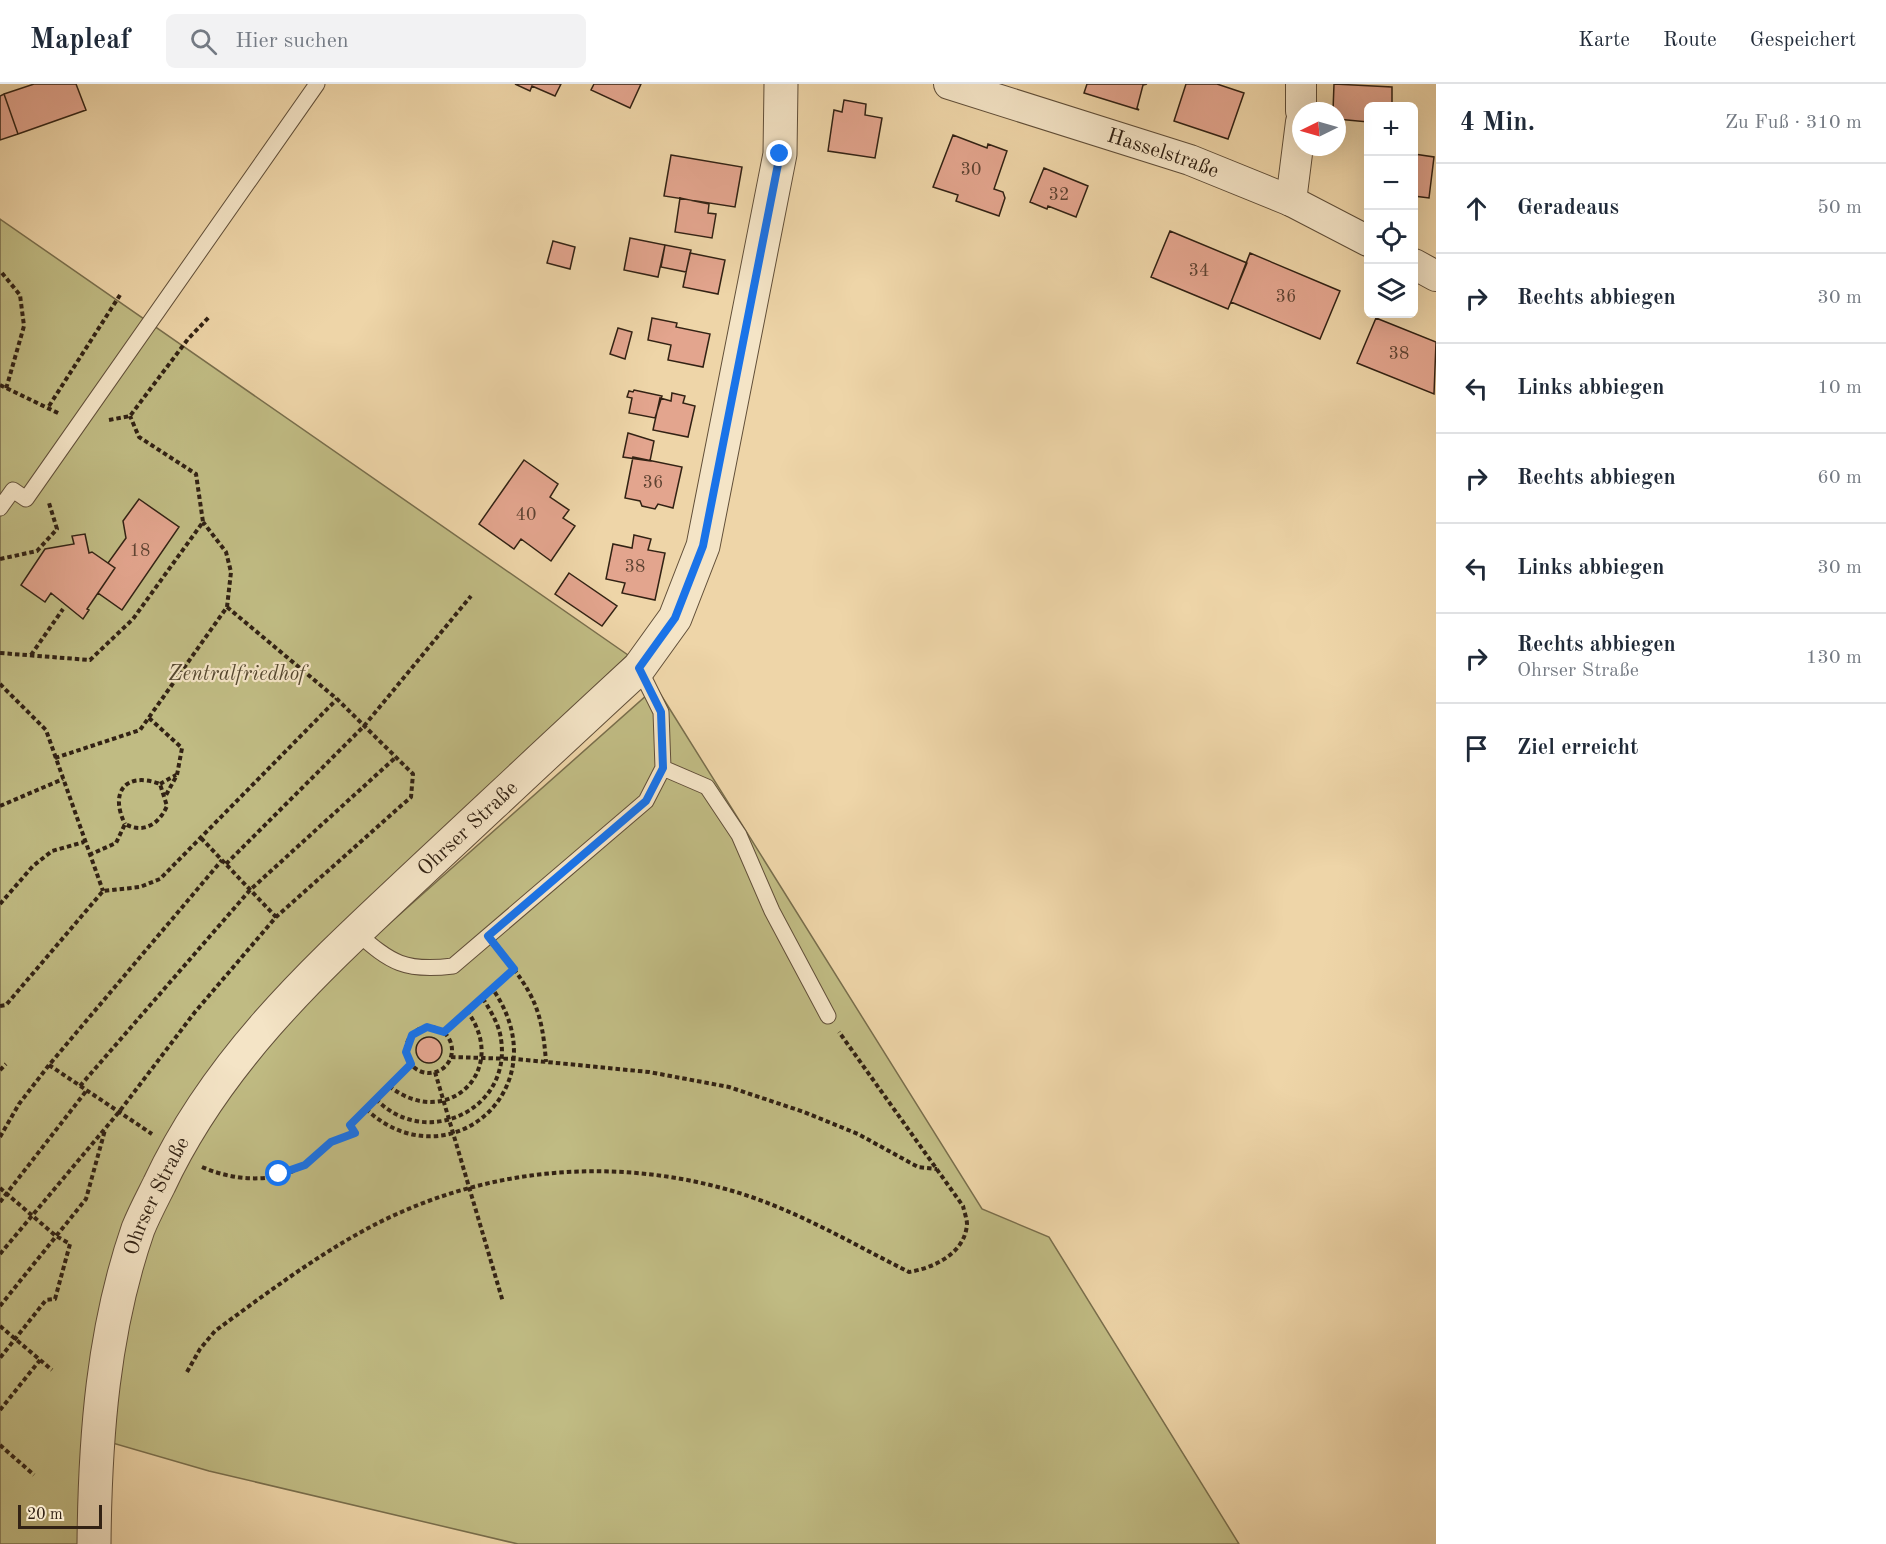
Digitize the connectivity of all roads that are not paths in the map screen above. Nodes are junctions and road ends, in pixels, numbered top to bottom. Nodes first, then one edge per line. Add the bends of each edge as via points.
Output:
1 (317, 84) edge
2 (781, 84) edge
3 (950, 84) edge
4 (1301, 84) edge
5 (1301, 102) edge
6 (1297, 156) edge
7 (1291, 201) junction
8 (1364, 239) edge
9 (1418, 267) edge
10 (1436, 276) edge
11 (0, 508) edge
12 (639, 668) junction
13 (663, 768) junction
14 (356, 932) junction
15 (828, 1016) road end
16 (94, 1544) edge

1 - 11 lane via 26,499 13,490
2 - 12 street, Ohrser Straße via 780,154 703,546 675,618
3 - 7 street, Hasselstraße via 1190,160
4 - 5 street
6 - 7 street
7 - 8 street, Hasselstraße
9 - 10 street
12 - 13 lane via 661,712
12 - 14 street, Ohrser Straße
13 - 14 lane via 646,801 453,966 424,970 386,959
13 - 15 lane via 707,787 739,835 772,911
14 - 16 street, Ohrser Straße via 247,1044 175,1151 139,1227 115,1307 105,1366

